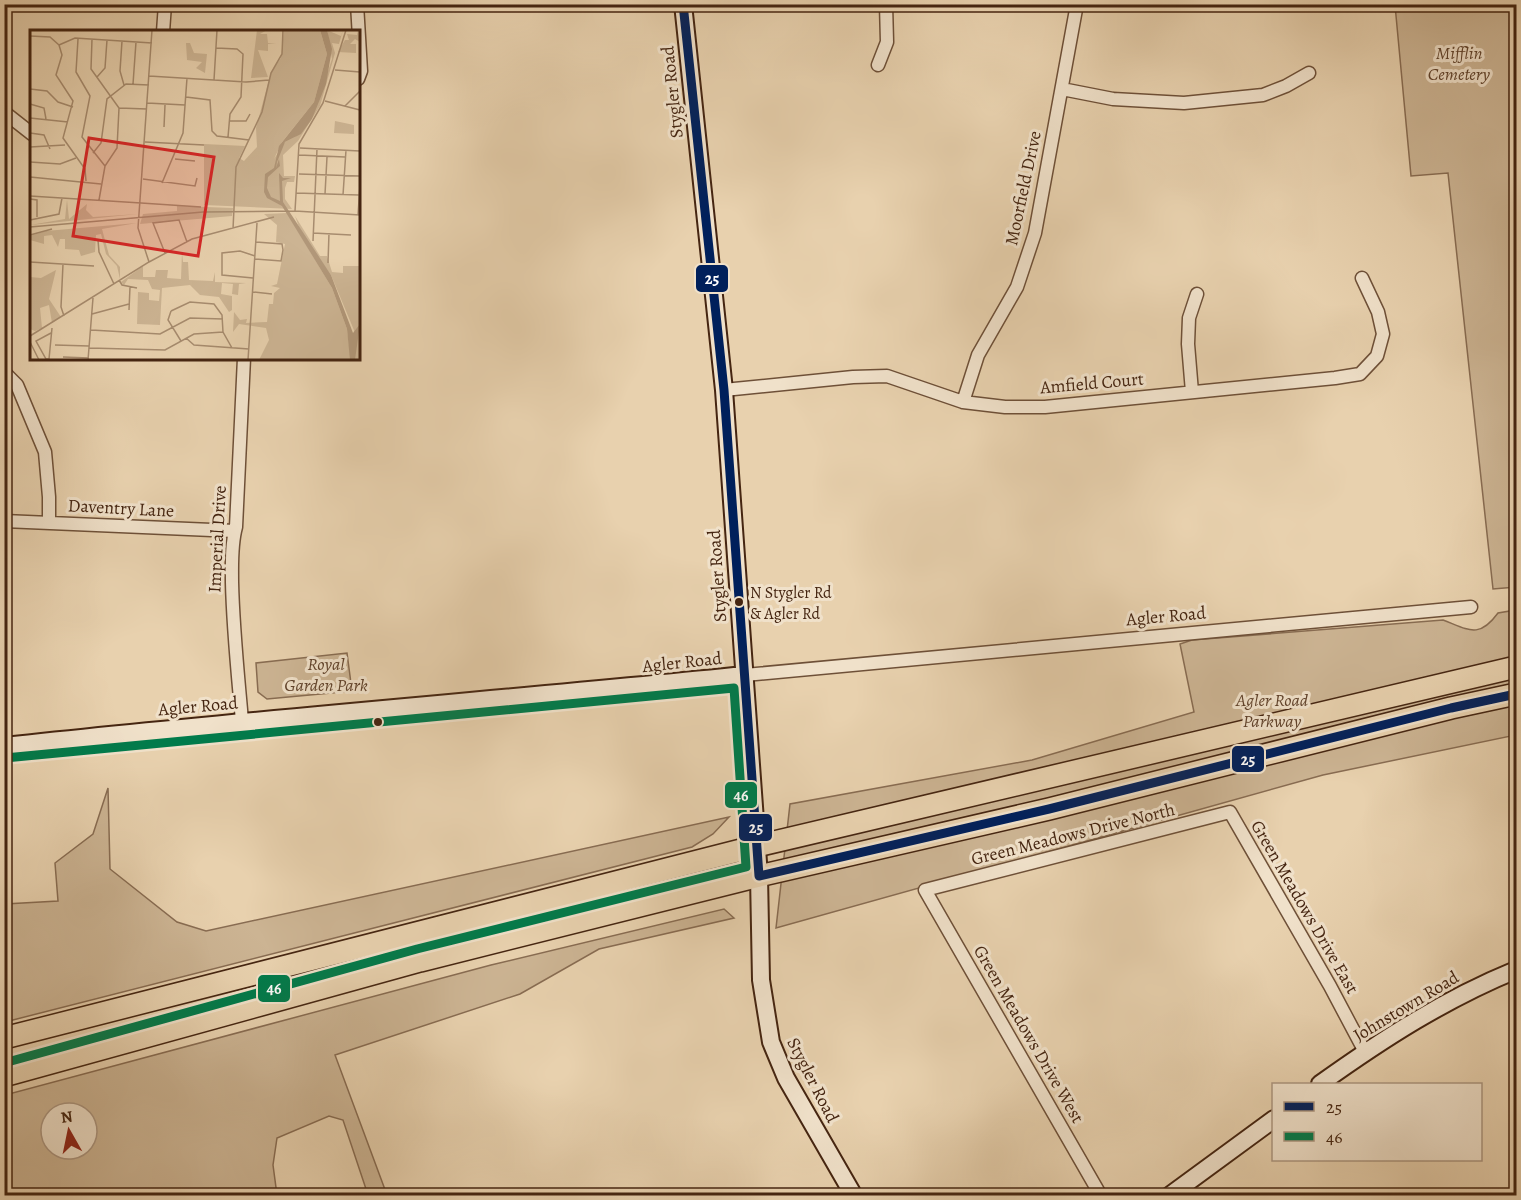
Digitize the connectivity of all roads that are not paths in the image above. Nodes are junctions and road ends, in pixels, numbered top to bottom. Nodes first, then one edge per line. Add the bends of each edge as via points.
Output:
1 (165, 4) edge
2 (357, 4) edge
3 (683, 4) edge
4 (886, 4) edge
5 (1077, 4) edge
6 (163, 30) edge
7 (359, 30) edge
8 (360, 54) edge
9 (878, 65) dead end
10 (1309, 73) dead end
11 (360, 74) edge
12 (1062, 89) junction
13 (4, 112) edge
14 (30, 132) edge
15 (1362, 278) dead end
16 (1197, 294) dead end
17 (244, 360) edge
18 (4, 372) edge
19 (724, 390) junction
20 (1192, 392) junction
21 (963, 402) junction
22 (4, 521) edge
23 (49, 523) junction
24 (235, 531) junction
25 (1471, 607) dead end
26 (1516, 667) edge
27 (745, 675) junction
28 (1516, 694) edge
29 (242, 721) junction
30 (4, 746) edge
31 (1230, 812) joint
32 (757, 846) junction
33 (759, 876) junction
34 (925, 890) joint
35 (1516, 970) edge
36 (4, 1038) edge
37 (130, 1040) junction
38 (1365, 1052) junction
39 (4, 1064) edge
40 (4, 1076) edge
41 (1321, 1083) edge
42 (1272, 1120) edge
43 (854, 1196) edge
44 (1101, 1196) edge
45 (1170, 1196) edge

1 - 6 street
2 - 7 street
3 - 19 main road, Stygler Road
4 - 9 street via 887,42
5 - 12 street, Moorfield Drive
8 - 11 street
10 - 12 street via 1263,95 1184,103 1113,99
12 - 21 street, Moorfield Drive via 1035,233 1017,287 978,355
13 - 14 street
15 - 20 street, Amfield Court via 1378,312 1383,334 1377,356 1359,374
16 - 20 street via 1189,318
17 - 24 street, Imperial Drive
18 - 23 street via 17,385 45,452
19 - 21 street, Amfield Court via 887,376
19 - 27 main road, Stygler Road
20 - 21 street, Amfield Court via 1045,407
22 - 23 street, Daventry Lane
23 - 24 street, Daventry Lane
24 - 29 street, Imperial Drive via 233,621
25 - 27 street, Agler Road
26 - 32 highway
27 - 29 main road, Agler Road
27 - 32 main road, Stygler Road
28 - 33 highway
29 - 30 main road, Agler Road
31 - 34 street, Green Meadows Drive North
31 - 38 street, Green Meadows Drive East
32 - 33 main road, Stygler Road
32 - 36 highway
33 - 37 highway via 420,961
33 - 43 main road, Stygler Road via 761,980 771,1042 786,1078
34 - 44 street, Green Meadows Drive West
35 - 38 main road, Johnstown Road via 1425,1013
37 - 39 highway
37 - 40 highway
38 - 41 main road, Johnstown Road
42 - 45 main road

